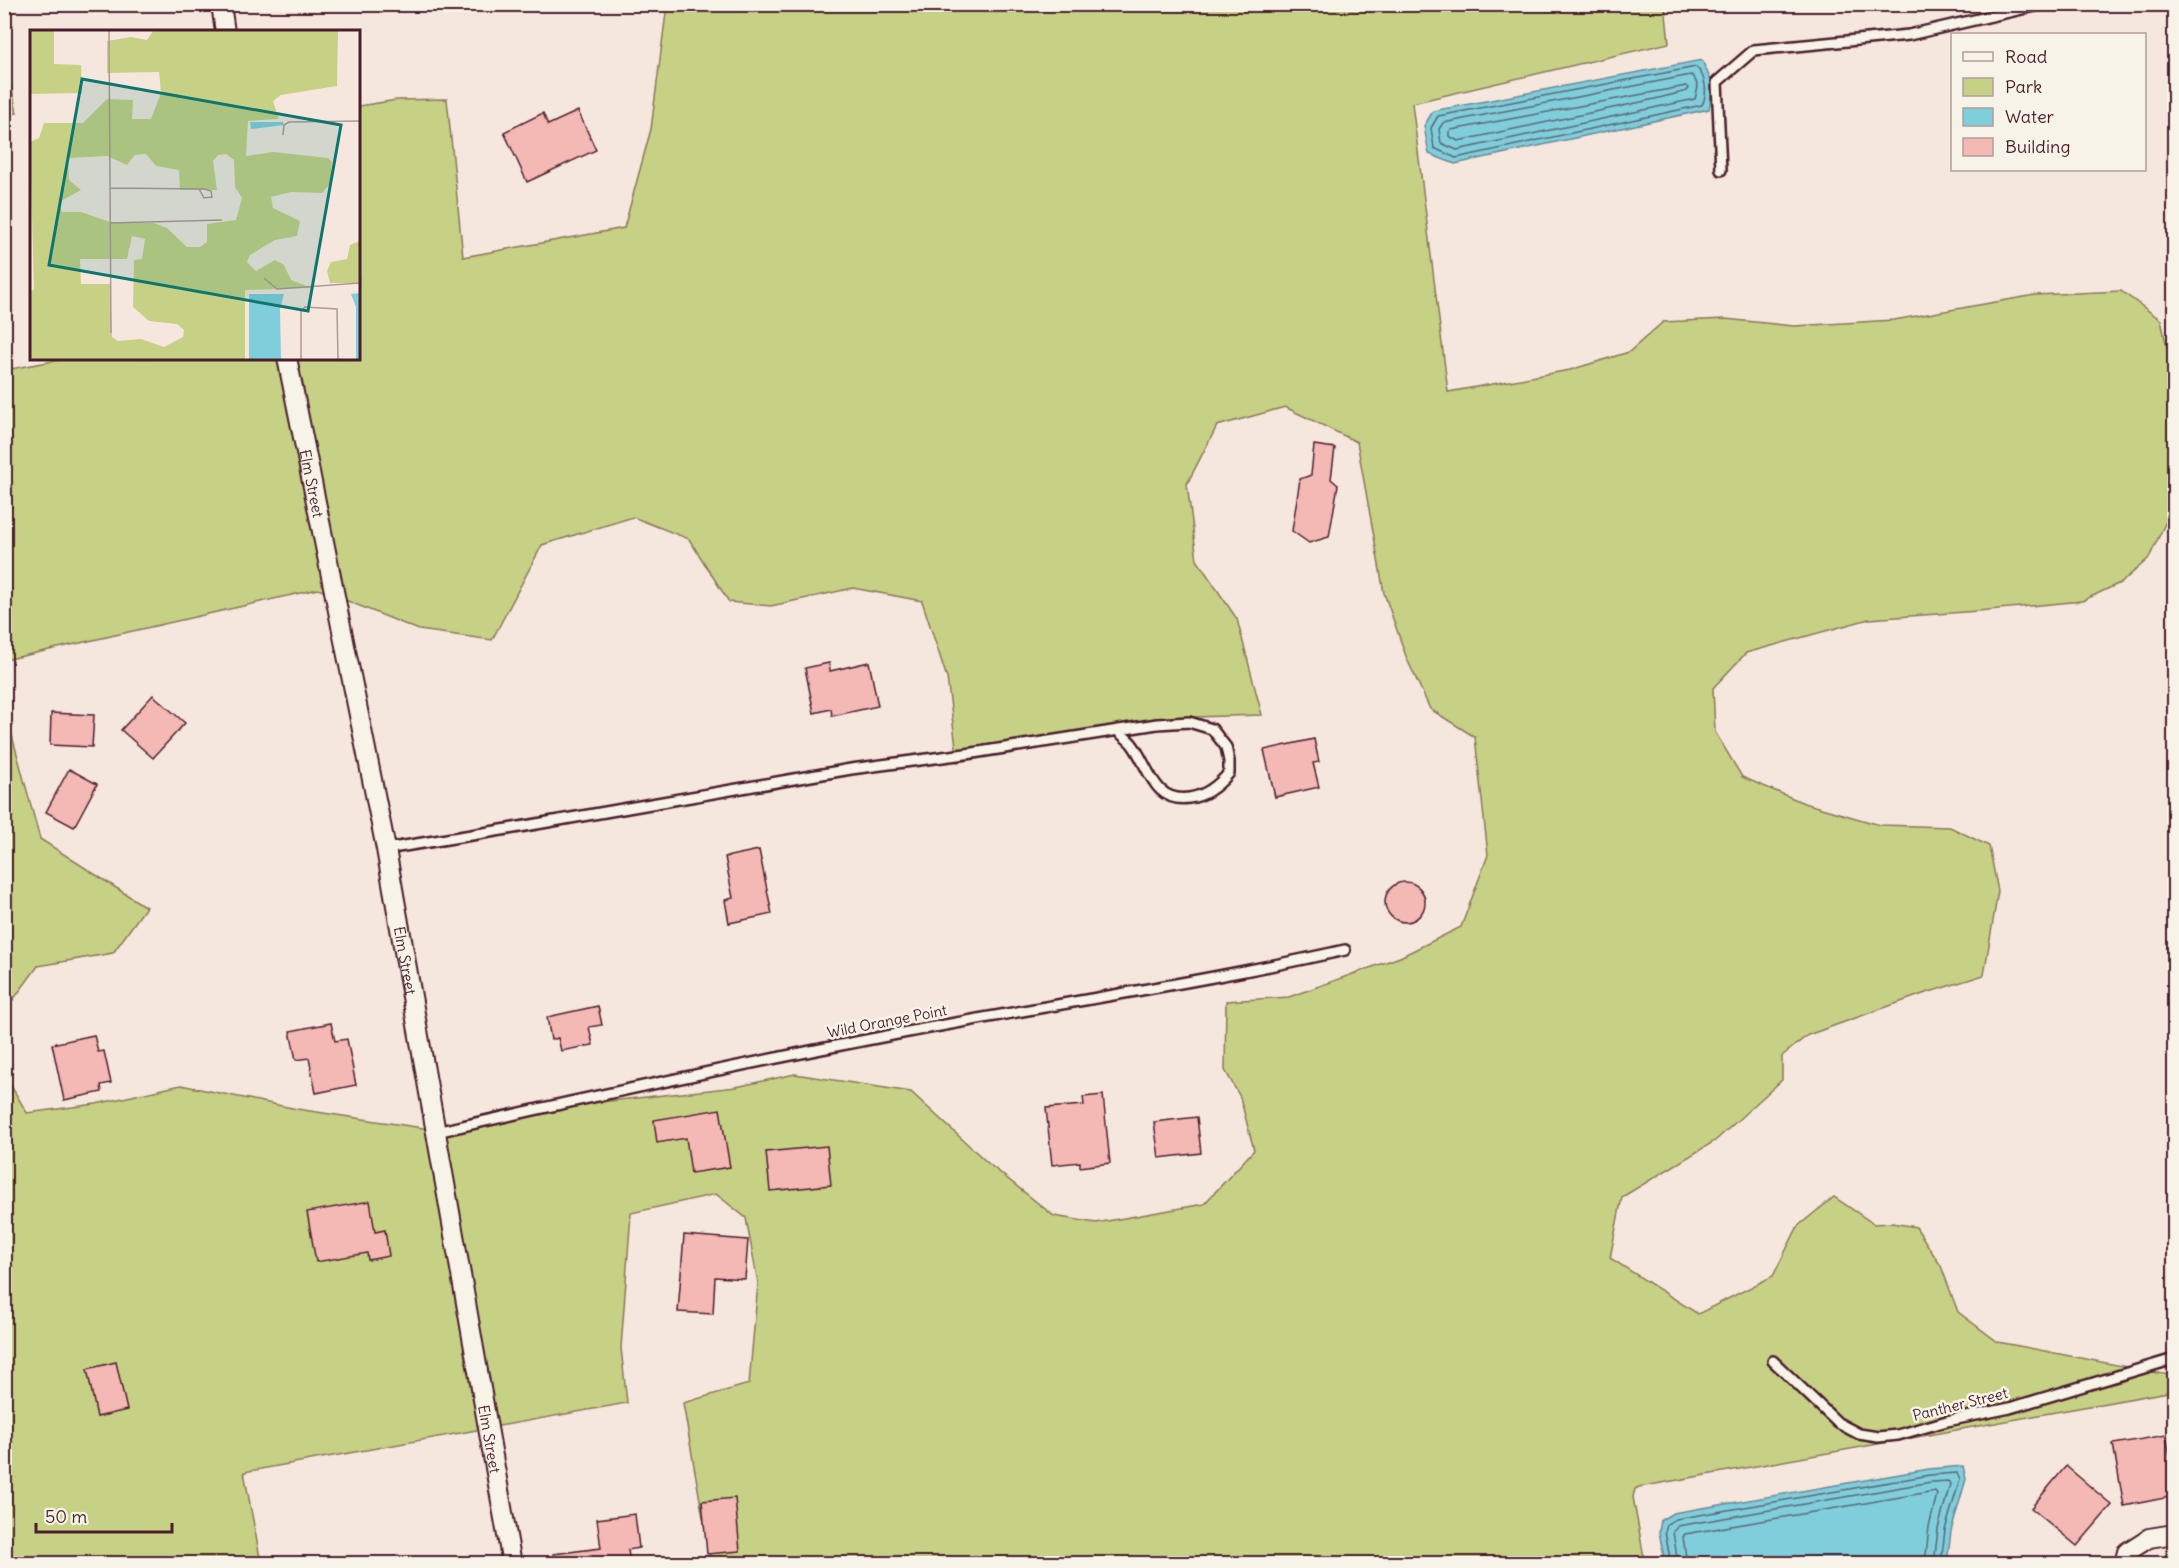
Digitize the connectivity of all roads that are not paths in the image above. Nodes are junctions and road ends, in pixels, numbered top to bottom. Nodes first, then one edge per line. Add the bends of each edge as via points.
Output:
1 (221, 4) edge
2 (2044, 4) edge
3 (225, 30) edge
4 (1720, 170) dead end
5 (287, 360) edge
6 (1118, 731) junction
7 (386, 849) junction
8 (1345, 950) dead end
9 (436, 1132) junction
10 (2175, 1359) edge
11 (1773, 1361) dead end
12 (2175, 1534) edge
13 (512, 1563) edge
14 (2124, 1563) edge

1 - 3 street
2 - 4 lane via 1909,35 1754,50 1717,82
5 - 7 street, Elm Street
6 - 6 lane via 1189,722 1212,729 1226,747 1228,773 1212,790 1192,798 1167,796 1155,785 1132,743
6 - 7 lane via 851,769
7 - 9 street, Elm Street
8 - 9 lane, Wild Orange Point via 652,1083
9 - 13 street, Elm Street
10 - 11 lane, Panther Street via 2010,1408 1878,1437 1859,1434 1838,1424
12 - 14 street via 2149,1538 2127,1552

